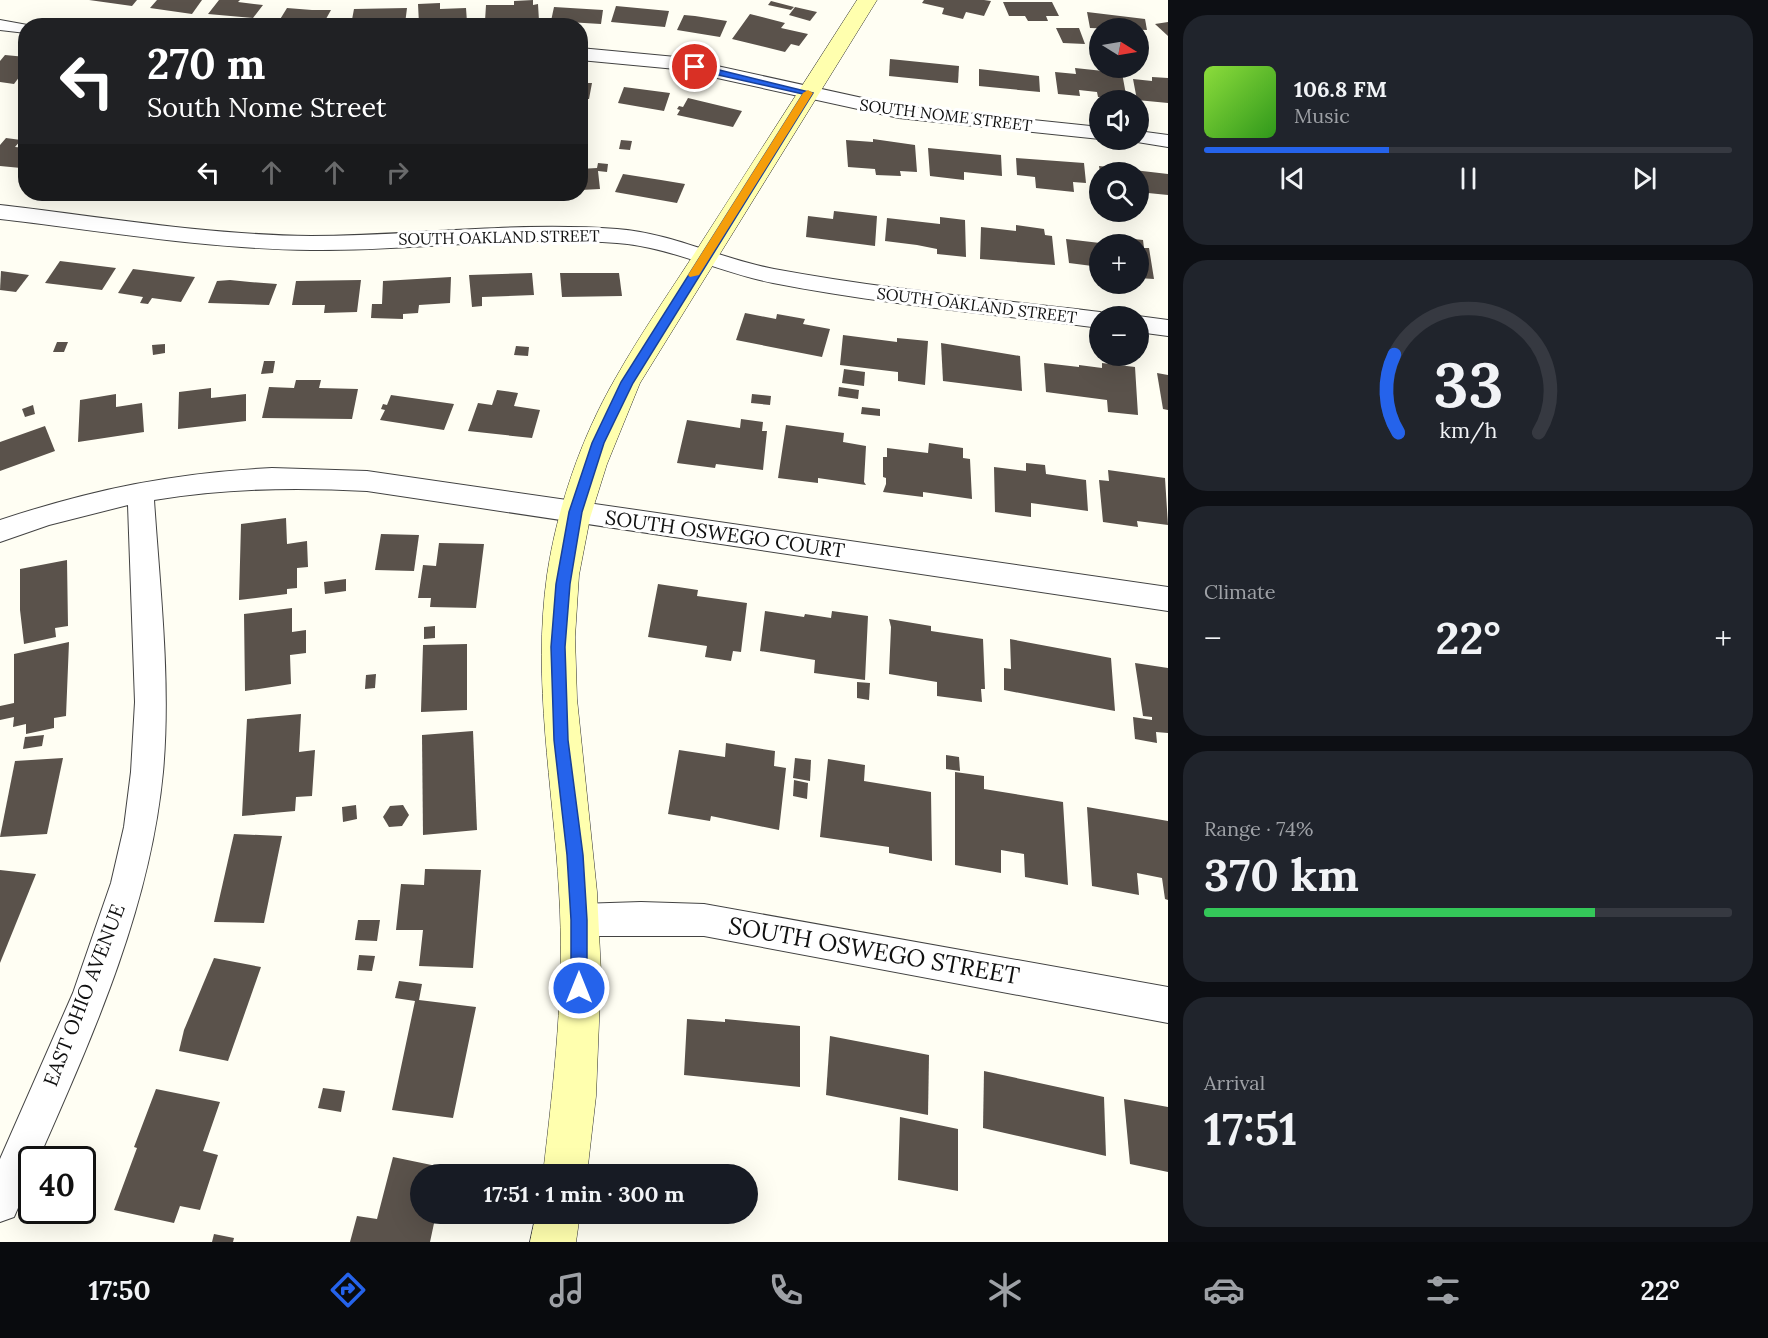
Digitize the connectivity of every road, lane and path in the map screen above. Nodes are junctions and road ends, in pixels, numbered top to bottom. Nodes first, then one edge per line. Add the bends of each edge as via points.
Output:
1 (867, 0) edge
2 (0, 25) edge
3 (18, 26) edge
4 (588, 55) edge
5 (808, 93) junction
6 (1089, 132) edge
7 (1149, 138) edge
8 (1168, 141) edge
9 (0, 213) edge
10 (705, 257) junction
11 (1089, 319) edge
12 (1149, 325) edge
13 (1168, 328) edge
14 (140, 491) junction
15 (576, 512) junction
16 (0, 531) edge
17 (1168, 599) edge
18 (579, 920) junction
19 (1168, 1005) edge
20 (566, 1164) edge
21 (0, 1203) edge
22 (556, 1224) edge
23 (553, 1242) edge

1 - 5 street
2 - 3 street
4 - 5 street, SOUTH NOME STREET via 676,63
5 - 6 street, SOUTH NOME STREET via 899,112
5 - 10 street
7 - 8 street
9 - 10 street, SOUTH OAKLAND STREET via 252,242 587,233 652,242
10 - 11 street, SOUTH OAKLAND STREET via 820,285
10 - 15 street via 627,382 598,443
12 - 13 street
14 - 15 street, SOUTH OSWEGO COURT via 243,478 311,477 367,481
14 - 16 street, SOUTH OSWEGO COURT
14 - 21 street, EAST OHIO AVENUE via 152,699 147,774 133,858 102,959
15 - 17 street, SOUTH OSWEGO COURT
15 - 18 street via 563,584 558,647 561,740
18 - 19 street, SOUTH OSWEGO STREET via 704,920
18 - 20 street via 579,1011
22 - 23 street

